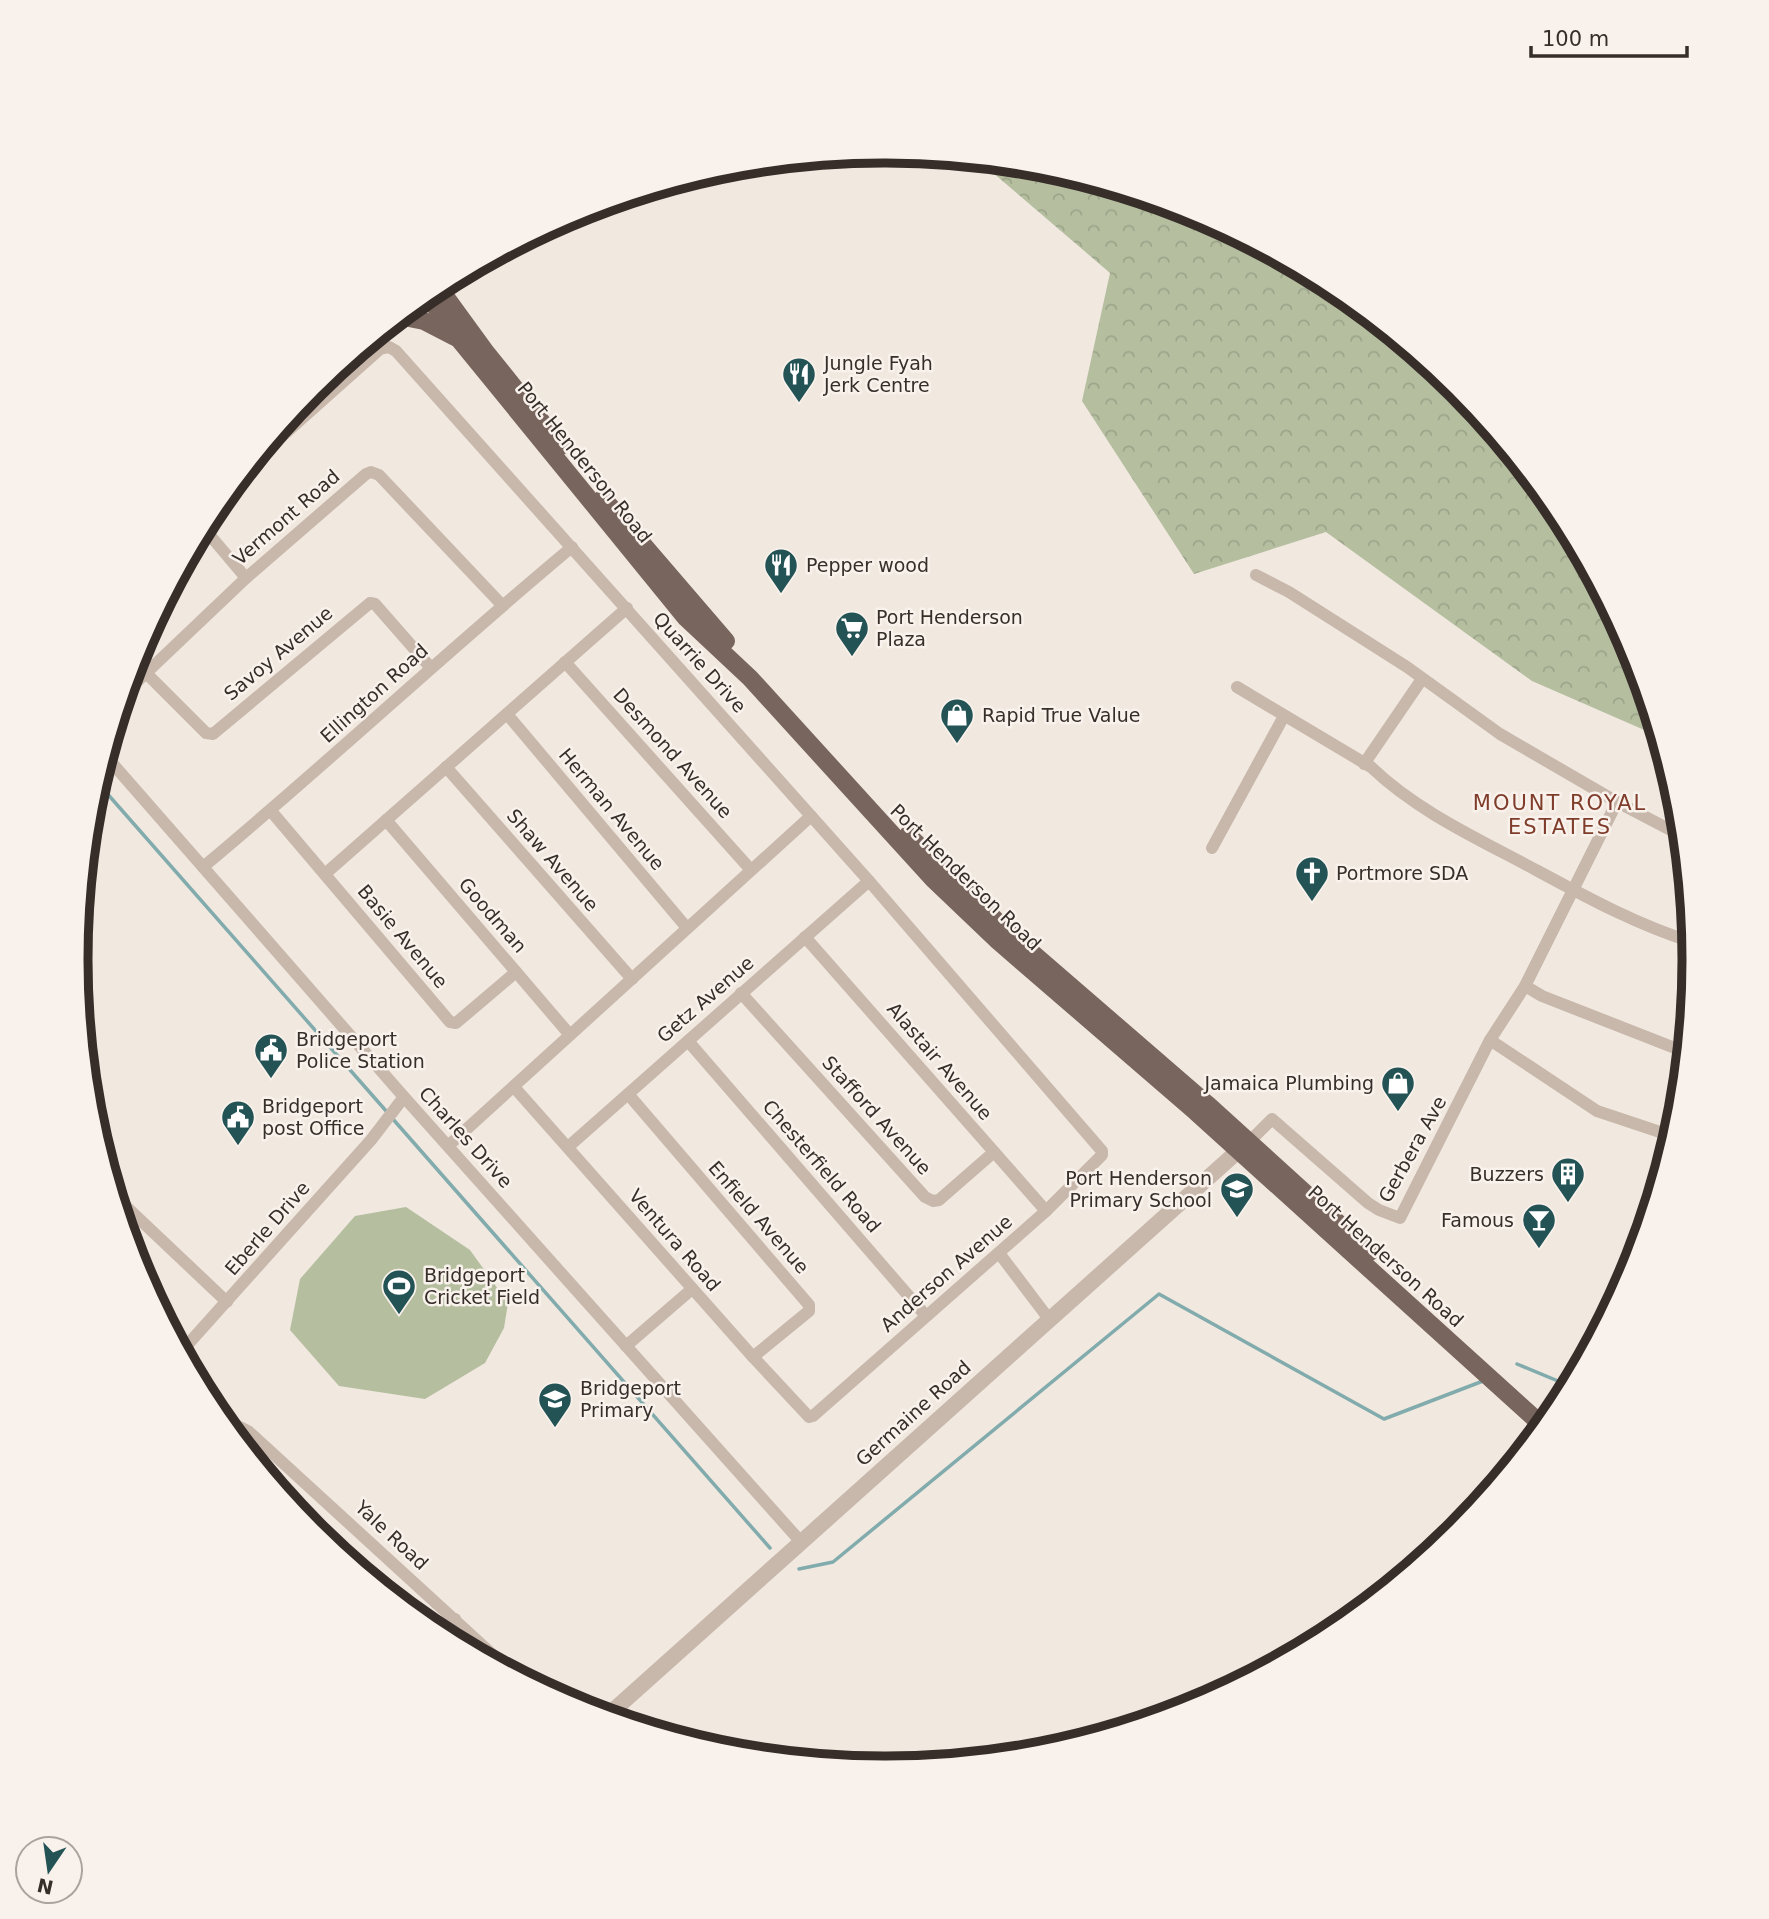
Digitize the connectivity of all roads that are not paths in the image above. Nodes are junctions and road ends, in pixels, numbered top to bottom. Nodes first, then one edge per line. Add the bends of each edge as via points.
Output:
1 (445, 295) edge
2 (433, 303) edge
3 (411, 318) edge
4 (458, 338) junction
5 (288, 431) edge
6 (210, 536) edge
7 (572, 547) junction
8 (1256, 575) dead end
9 (246, 578) junction
10 (502, 605) junction
11 (627, 608) junction
12 (565, 662) junction
13 (431, 668) junction
14 (146, 673) junction
15 (1422, 679) junction
16 (139, 680) edge
17 (1237, 687) dead end
18 (507, 714) junction
19 (1284, 716) junction
20 (113, 764) edge
21 (1364, 764) junction
22 (446, 767) junction
23 (1617, 802) junction
24 (271, 811) junction
25 (811, 816) junction
26 (386, 820) junction
27 (1671, 830) edge
28 (1212, 848) dead end
29 (204, 867) junction
30 (751, 870) junction
31 (325, 874) junction
32 (869, 881) junction
33 (1573, 891) junction
34 (687, 928) junction
35 (805, 937) junction
36 (1681, 939) edge
37 (516, 972) junction
38 (632, 979) junction
39 (1525, 986) junction
40 (741, 993) junction
41 (570, 1035) junction
42 (1490, 1040) junction
43 (688, 1041) junction
44 (1676, 1049) edge
45 (514, 1087) junction
46 (628, 1094) junction
47 (404, 1097) junction
48 (1662, 1133) edge
49 (448, 1146) junction
50 (568, 1147) junction
51 (1243, 1147) junction
52 (1102, 1151) joint
53 (994, 1152) junction
54 (128, 1208) edge
55 (1046, 1211) junction
56 (999, 1253) junction
57 (692, 1289) junction
58 (227, 1302) junction
59 (926, 1317) junction
60 (1049, 1319) junction
61 (187, 1345) edge
62 (626, 1346) junction
63 (752, 1357) junction
64 (1540, 1411) edge
65 (809, 1417) joint
66 (1535, 1419) edge
67 (240, 1428) edge
68 (801, 1542) junction
69 (455, 1619) junction
70 (448, 1626) edge
71 (491, 1653) edge
72 (616, 1709) edge

1 - 51 main road, Port Henderson Road via 579,469 696,609 863,789 1007,932
2 - 4 main road, Port Henderson Road
3 - 4 main road
4 - 51 main road, Port Henderson Road via 686,618 750,678 933,879 998,941
5 - 7 street, Quarrie Drive via 380,349 389,347
6 - 9 street
7 - 10 street, Ellington Road
7 - 11 street, Quarrie Drive
8 - 15 street
9 - 10 street, Vermont Road via 371,472 379,475
9 - 14 street, Vermont Road
10 - 13 street, Ellington Road
11 - 12 street
11 - 25 street, Quarrie Drive
12 - 18 street
12 - 30 street, Desmond Avenue
13 - 14 street, Savoy Avenue via 370,603 213,734 206,733
13 - 24 street, Ellington Road
14 - 16 street, Vermont Road
15 - 21 street
15 - 23 street via 1500,734
17 - 19 street
18 - 22 street
18 - 34 street, Herman Avenue
19 - 21 street
19 - 28 street
20 - 29 street, Charles Drive
21 - 33 street via 1444,822
22 - 26 street
22 - 38 street, Shaw Avenue
23 - 27 street
23 - 33 street, Gerbera Ave
24 - 29 street, Ellington Road
24 - 31 street, Basie Avenue
25 - 30 street
25 - 32 street, Quarrie Drive
26 - 31 street
26 - 37 street, Goodman
29 - 47 street, Charles Drive
30 - 34 street
31 - 37 street, Basie Avenue via 453,1023
32 - 35 street, Getz Avenue
32 - 52 street, Quarrie Drive
33 - 36 street
33 - 39 street, Gerbera Ave
34 - 38 street
35 - 40 street, Getz Avenue
35 - 53 street, Alastair Avenue
37 - 41 street, Goodman
38 - 41 street
39 - 42 street, Gerbera Ave
39 - 44 street
40 - 43 street, Getz Avenue
40 - 53 street, Stafford Avenue via 925,1197 939,1200
41 - 45 street
42 - 48 street via 1597,1111
42 - 51 street, Gerbera Ave via 1400,1218 1368,1203 1272,1119
43 - 46 street, Getz Avenue
43 - 59 street, Chesterfield Road
45 - 49 street
45 - 50 street, Ventura Road
46 - 50 street, Getz Avenue
46 - 63 street, Enfield Avenue via 809,1305 809,1311
47 - 49 street, Charles Drive
47 - 58 street, Eberle Drive
49 - 62 street, Charles Drive
50 - 57 street, Ventura Road
51 - 60 street, Germaine Road
51 - 64 main road, Port Henderson Road
51 - 66 main road, Port Henderson Road
52 - 55 street, Anderson Avenue
53 - 55 street, Alastair Avenue
54 - 58 street
55 - 56 street, Anderson Avenue
56 - 59 street, Anderson Avenue
56 - 60 street
57 - 62 street
57 - 63 street, Ventura Road
58 - 61 street, Eberle Drive
59 - 65 street, Anderson Avenue
60 - 68 street, Germaine Road
62 - 68 street, Charles Drive
63 - 65 street, Ventura Road
67 - 69 street, Yale Road via 248,1430
68 - 72 street, Germaine Road
69 - 70 street
69 - 71 street, Yale Road

